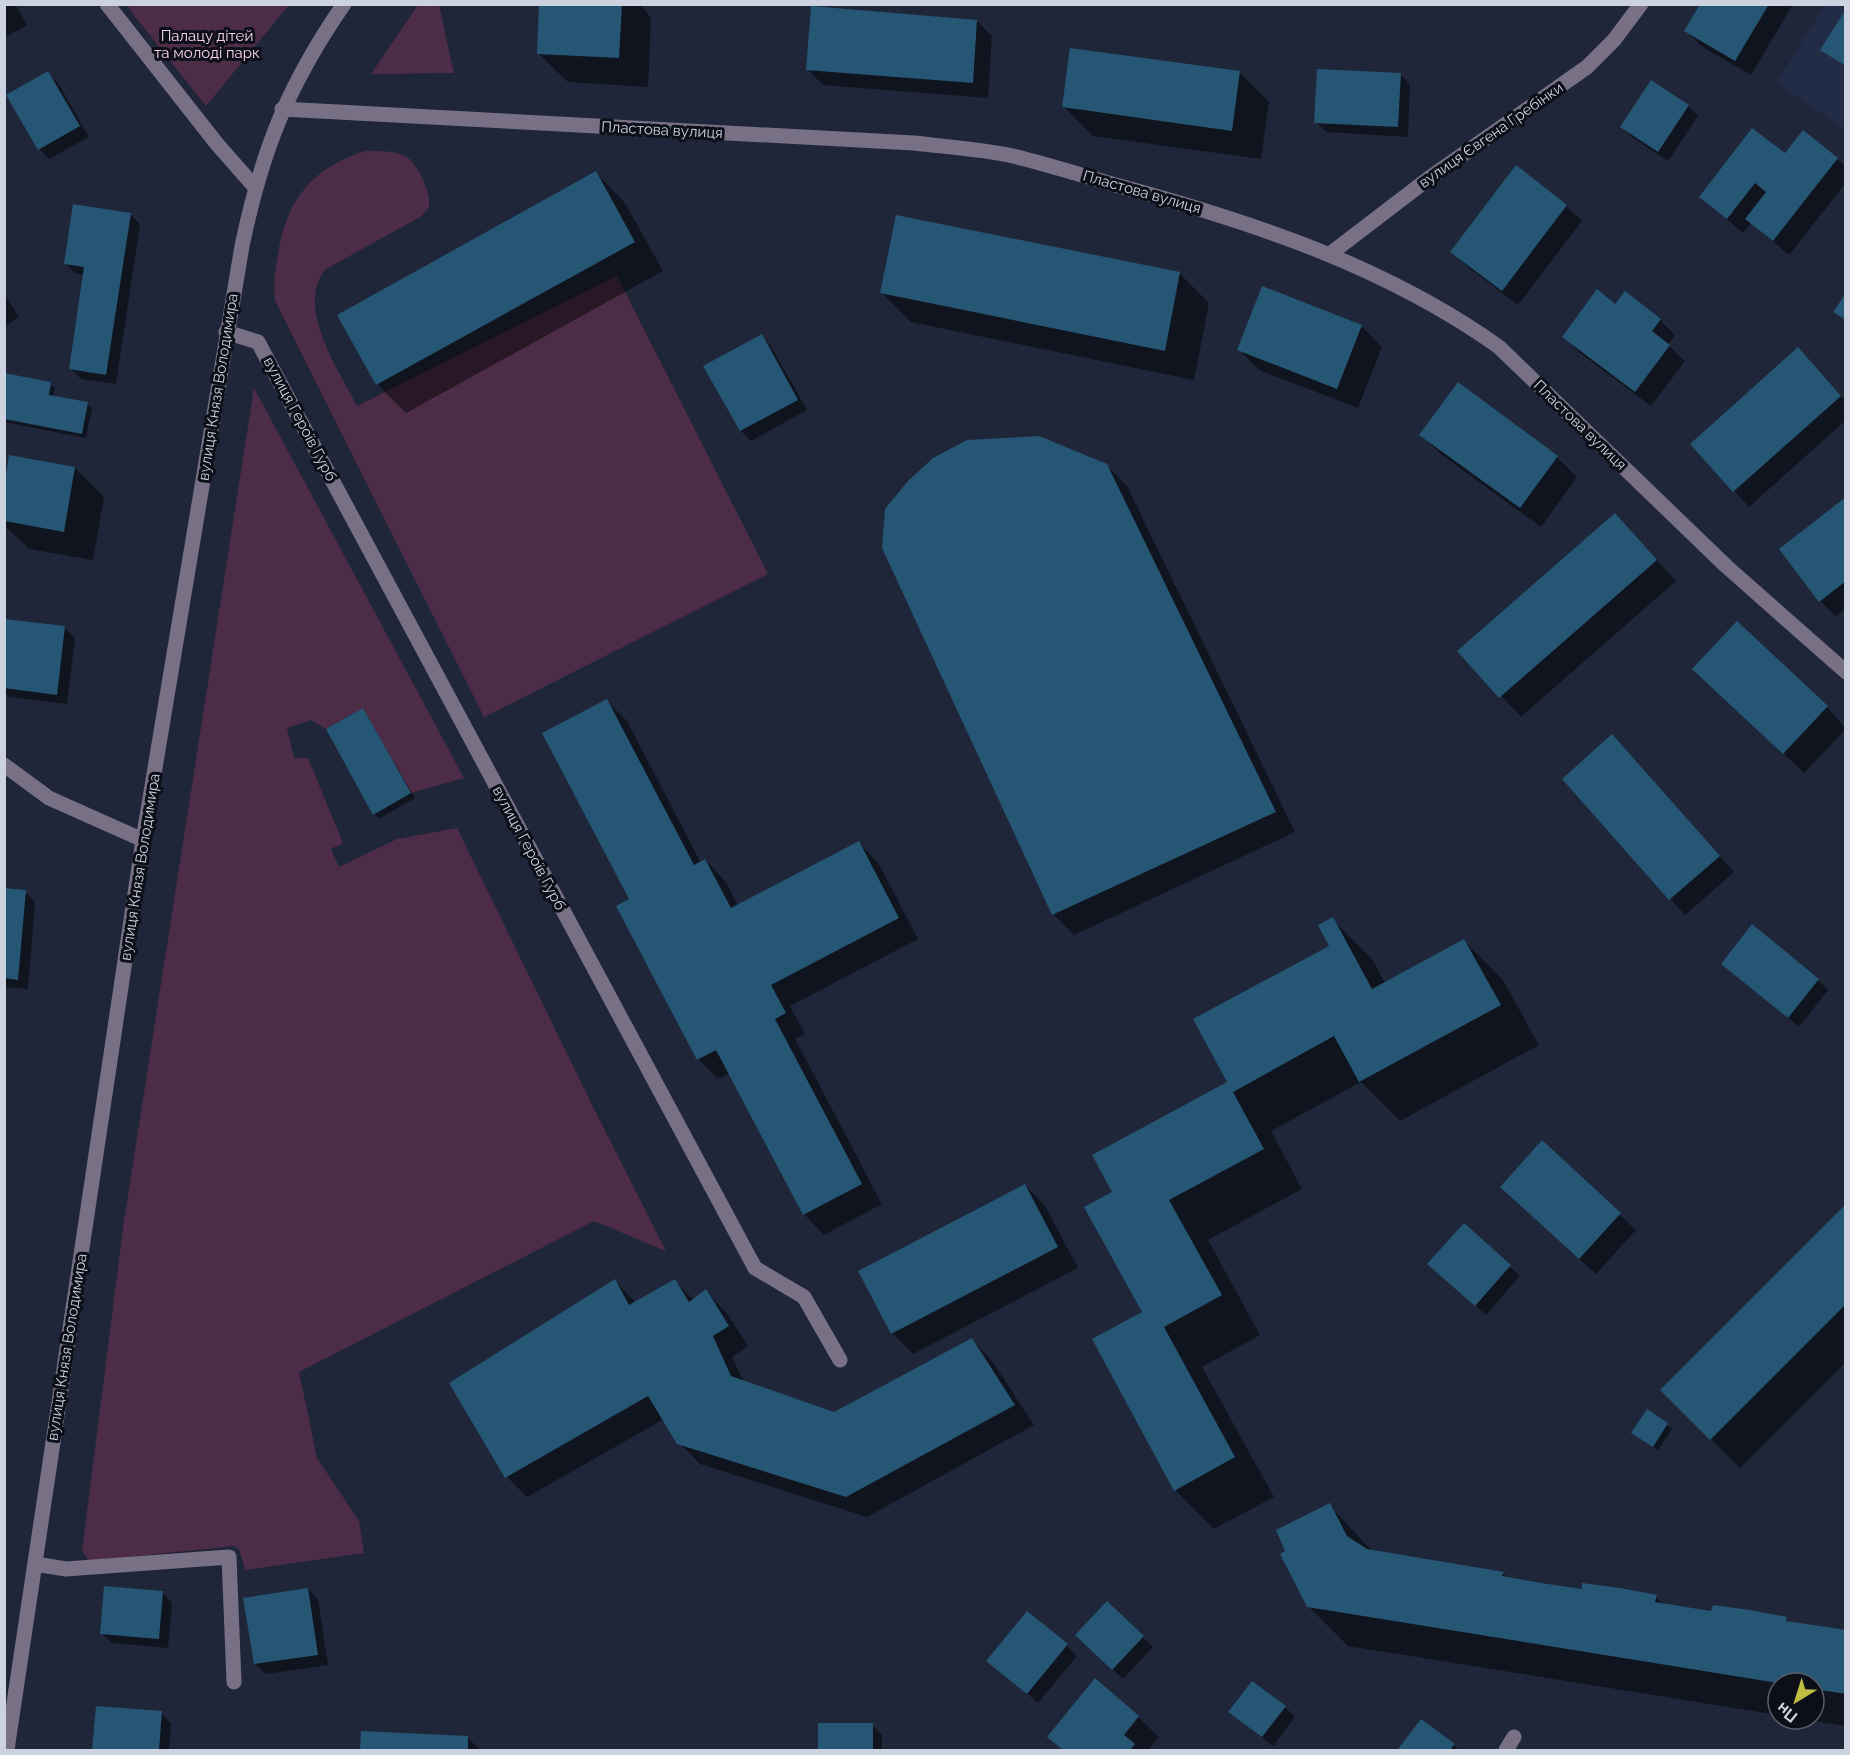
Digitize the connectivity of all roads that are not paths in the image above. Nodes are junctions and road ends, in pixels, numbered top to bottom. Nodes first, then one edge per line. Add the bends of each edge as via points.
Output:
1 (107, 4) edge
2 (344, 4) edge
3 (1641, 4) edge
4 (282, 109) junction
5 (254, 186) junction
6 (1329, 254) junction
7 (226, 332) junction
8 (1845, 672) edge
9 (4, 765) edge
10 (143, 840) junction
11 (840, 1360) dead end
12 (35, 1564) junction
13 (234, 1682) dead end
14 (1514, 1737) dead end
15 (7, 1750) edge
16 (1506, 1750) edge

1 - 5 street
2 - 4 street, вулиця Князя Володимира via 312,50
3 - 6 street, вулиця Євгена Гребінки via 1587,67
4 - 5 street, вулиця Князя Володимира
4 - 6 street, Пластова вулиця via 914,143 1012,156 1243,222
5 - 7 street, вулиця Князя Володимира
6 - 8 street, Пластова вулиця via 1466,323 1499,347 1726,566
7 - 10 street, вулиця Князя Володимира
7 - 11 street, вулиця Героїв Гурб via 258,342 755,1268 804,1297
9 - 10 street via 49,798
10 - 12 street, вулиця Князя Володимира
12 - 13 street via 66,1569 229,1557
12 - 15 street, вулиця Князя Володимира
14 - 16 street

